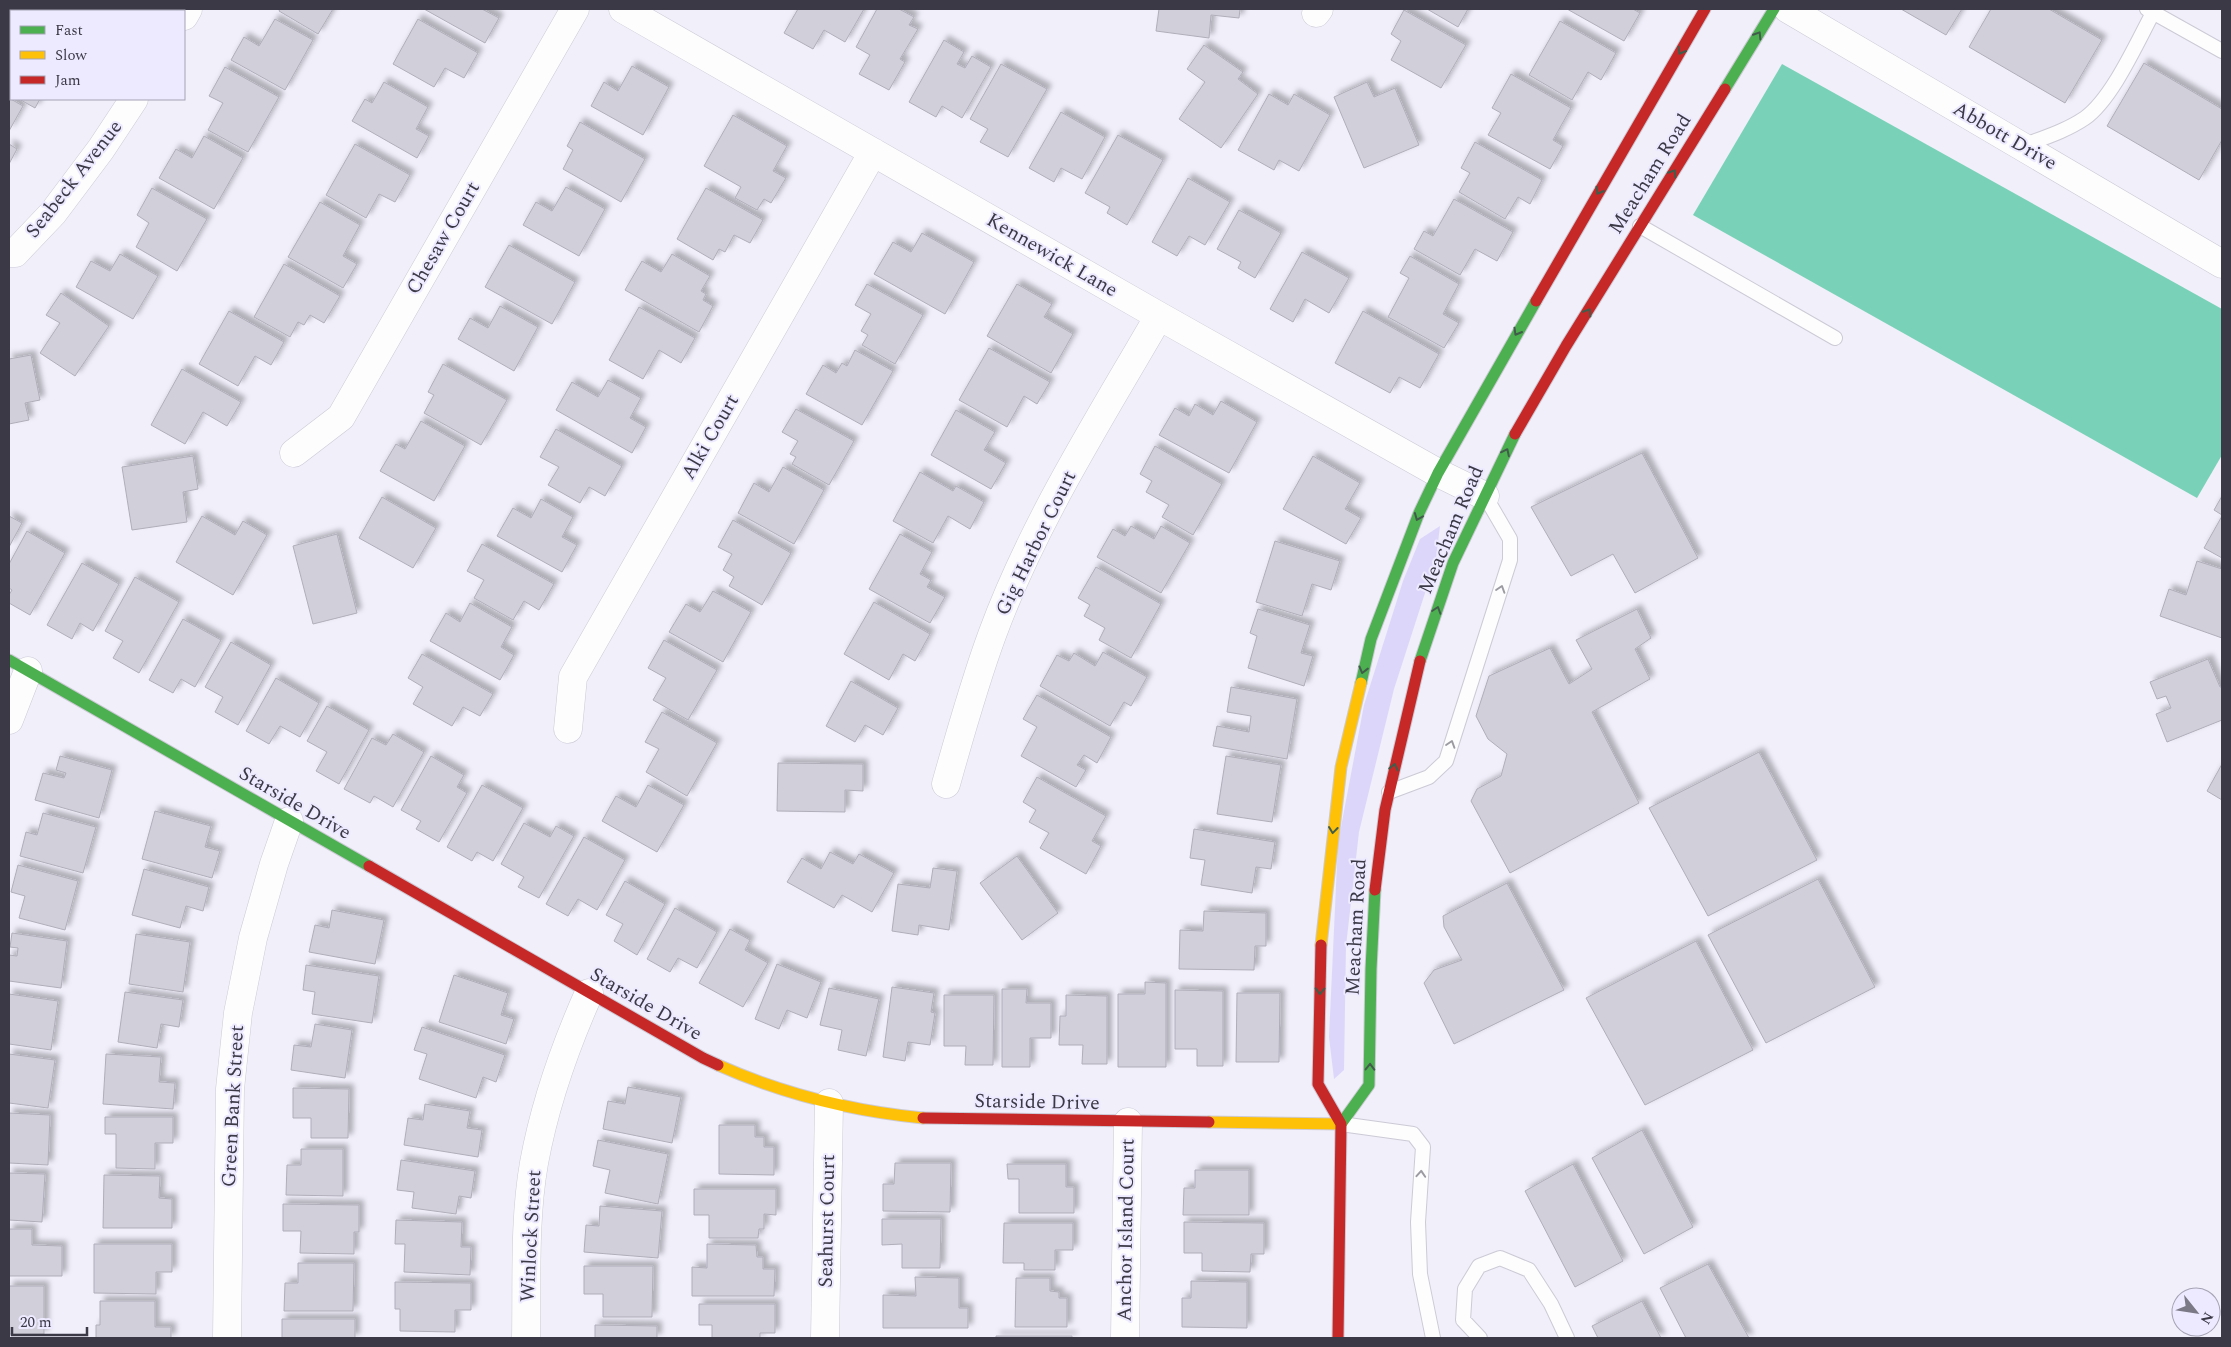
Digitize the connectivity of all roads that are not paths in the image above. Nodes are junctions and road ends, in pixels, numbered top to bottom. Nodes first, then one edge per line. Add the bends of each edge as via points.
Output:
1 (575, 9) edge
2 (622, 9) edge
3 (1705, 9) edge
4 (1774, 9) edge
5 (1788, 9) edge
6 (2152, 10) edge
7 (2222, 51) edge
8 (133, 100) edge
9 (2022, 146) junction
10 (873, 152) junction
11 (1640, 226) junction
12 (9, 253) edge
13 (2222, 264) edge
14 (1158, 316) junction
15 (1835, 338) dead end
16 (294, 452) dead end
17 (1438, 473) junction
18 (1485, 496) junction
19 (18, 666) edge
20 (9, 720) edge
21 (568, 729) dead end
22 (946, 784) dead end
23 (1389, 792) junction
24 (290, 821) junction
25 (589, 993) junction
26 (828, 1104) junction
27 (1128, 1122) junction
28 (1341, 1124) junction
29 (227, 1338) edge
30 (526, 1338) edge
31 (825, 1338) edge
32 (1125, 1338) edge
33 (1338, 1338) edge
34 (1433, 1338) edge
35 (1480, 1338) edge
36 (1566, 1338) edge

1 - 16 street, Chesaw Court via 341,417
2 - 10 street, Kennewick Lane
3 -> 17 street, Meacham Road
11 -> 4 street, Meacham Road
5 - 9 street, Abbott Drive
6 - 7 lane
6 - 9 lane via 2100,103 2070,126
8 - 12 street, Seabeck Avenue via 53,214 15,253
9 - 13 street, Abbott Drive
10 - 14 street, Kennewick Lane
10 - 21 street, Alki Court via 573,678
11 - 15 lane
18 -> 11 street, Meacham Road via 1512,440
14 - 17 street, Kennewick Lane
14 - 22 street, Gig Harbor Court via 1060,489 1024,560 992,634 966,710
17 - 18 street, Kennewick Lane
17 -> 28 street, Meacham Road via 1371,639 1341,767 1321,932 1318,1084
23 -> 18 street, Meacham Road via 1417,670 1453,563
23 -> 18 lane via 1429,777 1446,760 1449,751 1510,560 1510,539
19 - 20 street
19 - 24 street, Starside Drive
28 -> 23 street, Meacham Road via 1369,1085 1376,879
24 - 25 street, Starside Drive
24 - 29 street, Green Bank Street via 253,938 238,1013 230,1089
25 - 26 street, Starside Drive via 703,1058 758,1082
25 - 30 street, Winlock Street via 565,1048 544,1116 534,1164 528,1214
26 - 27 street, Starside Drive via 888,1115 938,1119
26 - 31 street, Seahurst Court
27 - 28 street, Starside Drive
27 - 32 street, Anchor Island Court
28 - 33 street
34 -> 28 lane via 1420,1274 1418,1222 1423,1147 1413,1134
35 - 36 lane via 1463,1320 1465,1288 1479,1266 1500,1258 1529,1270 1551,1304

